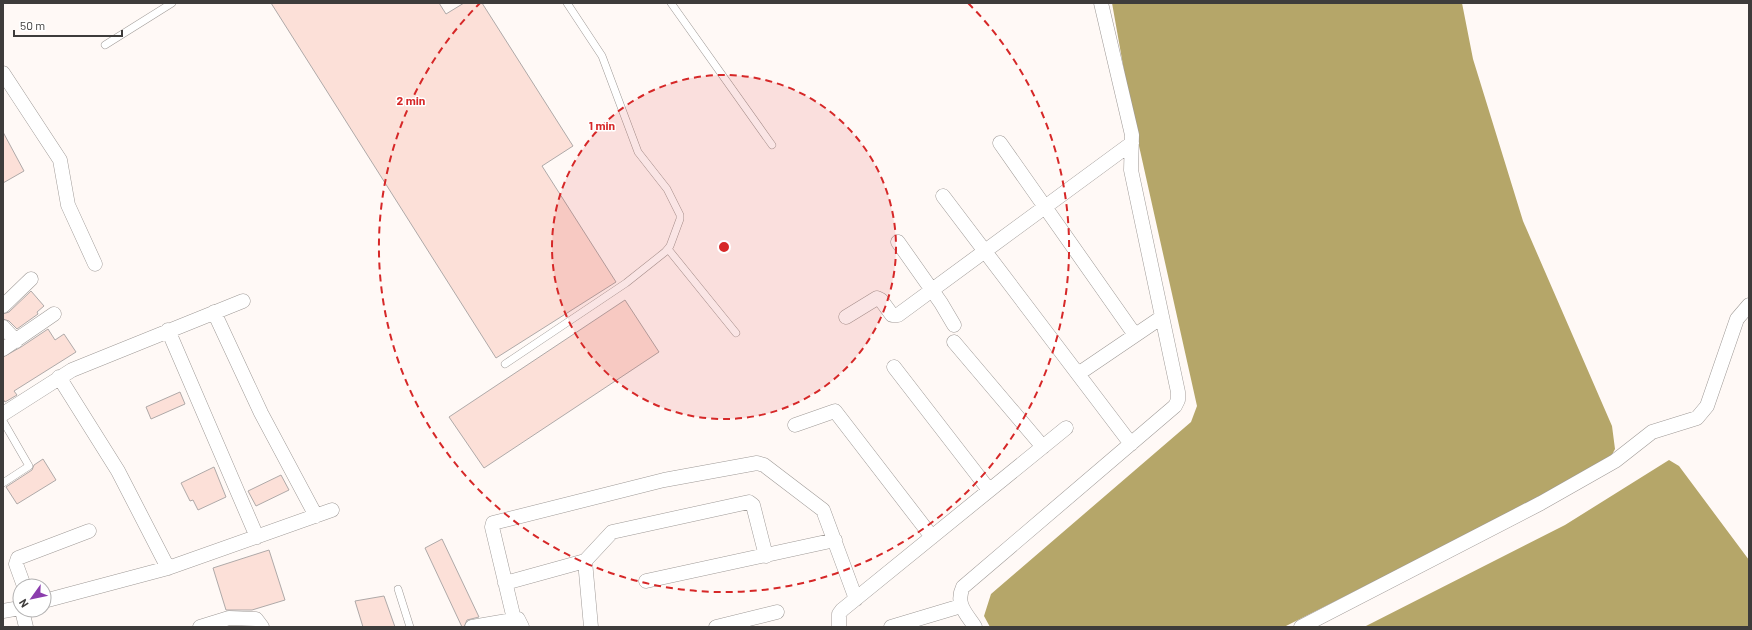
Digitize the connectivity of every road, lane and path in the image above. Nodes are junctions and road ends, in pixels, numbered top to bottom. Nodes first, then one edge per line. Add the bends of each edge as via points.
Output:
1 (172, 3) edge
2 (567, 3) edge
3 (671, 3) edge
4 (1101, 3) edge
5 (105, 45) dead end
6 (3, 73) edge
7 (1000, 143) dead end
8 (1132, 143) junction
9 (772, 145) dead end
10 (943, 196) dead end
11 (1044, 208) junction
12 (898, 242) dead end
13 (668, 249) junction
14 (985, 251) junction
15 (95, 264) dead end
16 (31, 279) dead end
17 (932, 290) junction
18 (243, 301) dead end
19 (1749, 305) edge
20 (3, 306) edge
21 (214, 312) junction
22 (54, 314) dead end
23 (846, 317) dead end
24 (1162, 317) junction
25 (954, 325) dead end
26 (3, 327) edge
27 (168, 330) junction
28 (736, 333) dead end
29 (1136, 335) junction
30 (16, 341) junction
31 (954, 342) dead end
32 (3, 349) edge
33 (505, 364) dead end
34 (894, 368) dead end
35 (1078, 374) junction
36 (59, 377) junction
37 (3, 414) edge
38 (3, 421) edge
39 (795, 425) dead end
40 (1066, 428) dead end
41 (1131, 444) junction
42 (1043, 447) junction
43 (3, 483) edge
44 (990, 490) junction
45 (332, 510) dead end
46 (316, 516) junction
47 (89, 531) dead end
48 (257, 537) junction
49 (932, 537) junction
50 (835, 540) junction
51 (766, 556) junction
52 (585, 561) junction
53 (168, 568) junction
54 (21, 578) edge
55 (646, 581) dead end
56 (505, 582) junction
57 (398, 589) dead end
58 (52, 599) edge
59 (856, 599) junction
60 (961, 606) junction
61 (777, 612) dead end
62 (518, 623) edge
63 (906, 625) edge
64 (200, 627) edge
65 (262, 627) edge
66 (410, 627) edge
67 (472, 627) edge
68 (591, 627) edge
69 (716, 627) edge
70 (839, 627) edge
71 (891, 627) edge
72 (975, 627) edge
73 (1301, 627) edge

1 - 5 lane
2 - 13 lane via 602,56 638,152 667,189 680,214
3 - 9 lane
4 - 8 street
6 - 15 street via 60,160 68,205
7 - 11 street
8 - 11 street
8 - 24 street via 1131,170
10 - 14 street
11 - 14 street
11 - 29 street
12 - 17 street
13 - 28 lane
13 - 33 lane via 626,282
14 - 17 street
14 - 35 street
16 - 20 street
17 - 23 street via 895,316 877,298
17 - 25 street
18 - 21 street
19 - 73 street via 1737,319 1707,406 1698,418 1652,432 1615,462
21 - 27 street
21 - 46 street via 261,413
22 - 30 street
24 - 29 street
24 - 41 street via 1178,400 1175,406
26 - 30 street
27 - 36 street
27 - 48 street
29 - 35 street
30 - 32 street
31 - 42 street
34 - 44 street
35 - 41 street
36 - 37 street
36 - 53 street via 124,481
38 - 43 lane via 29,466
39 - 49 street via 835,411
40 - 42 street
41 - 60 street via 963,587 959,595
42 - 44 street
44 - 49 street
45 - 46 street
46 - 48 street
47 - 54 street via 18,558 16,564
48 - 53 street
49 - 59 street
50 - 51 street
50 - 56 street via 826,515 820,507 764,465 757,463 664,480 493,523
50 - 59 street
51 - 52 street via 753,505 749,502 612,532
51 - 55 street
52 - 56 street
52 - 68 street
53 - 58 street
56 - 62 street
57 - 66 lane
59 - 70 street via 839,614
60 - 63 street
60 - 72 street
61 - 69 street
62 - 67 street
63 - 71 street
64 - 65 street via 229,618 256,619

